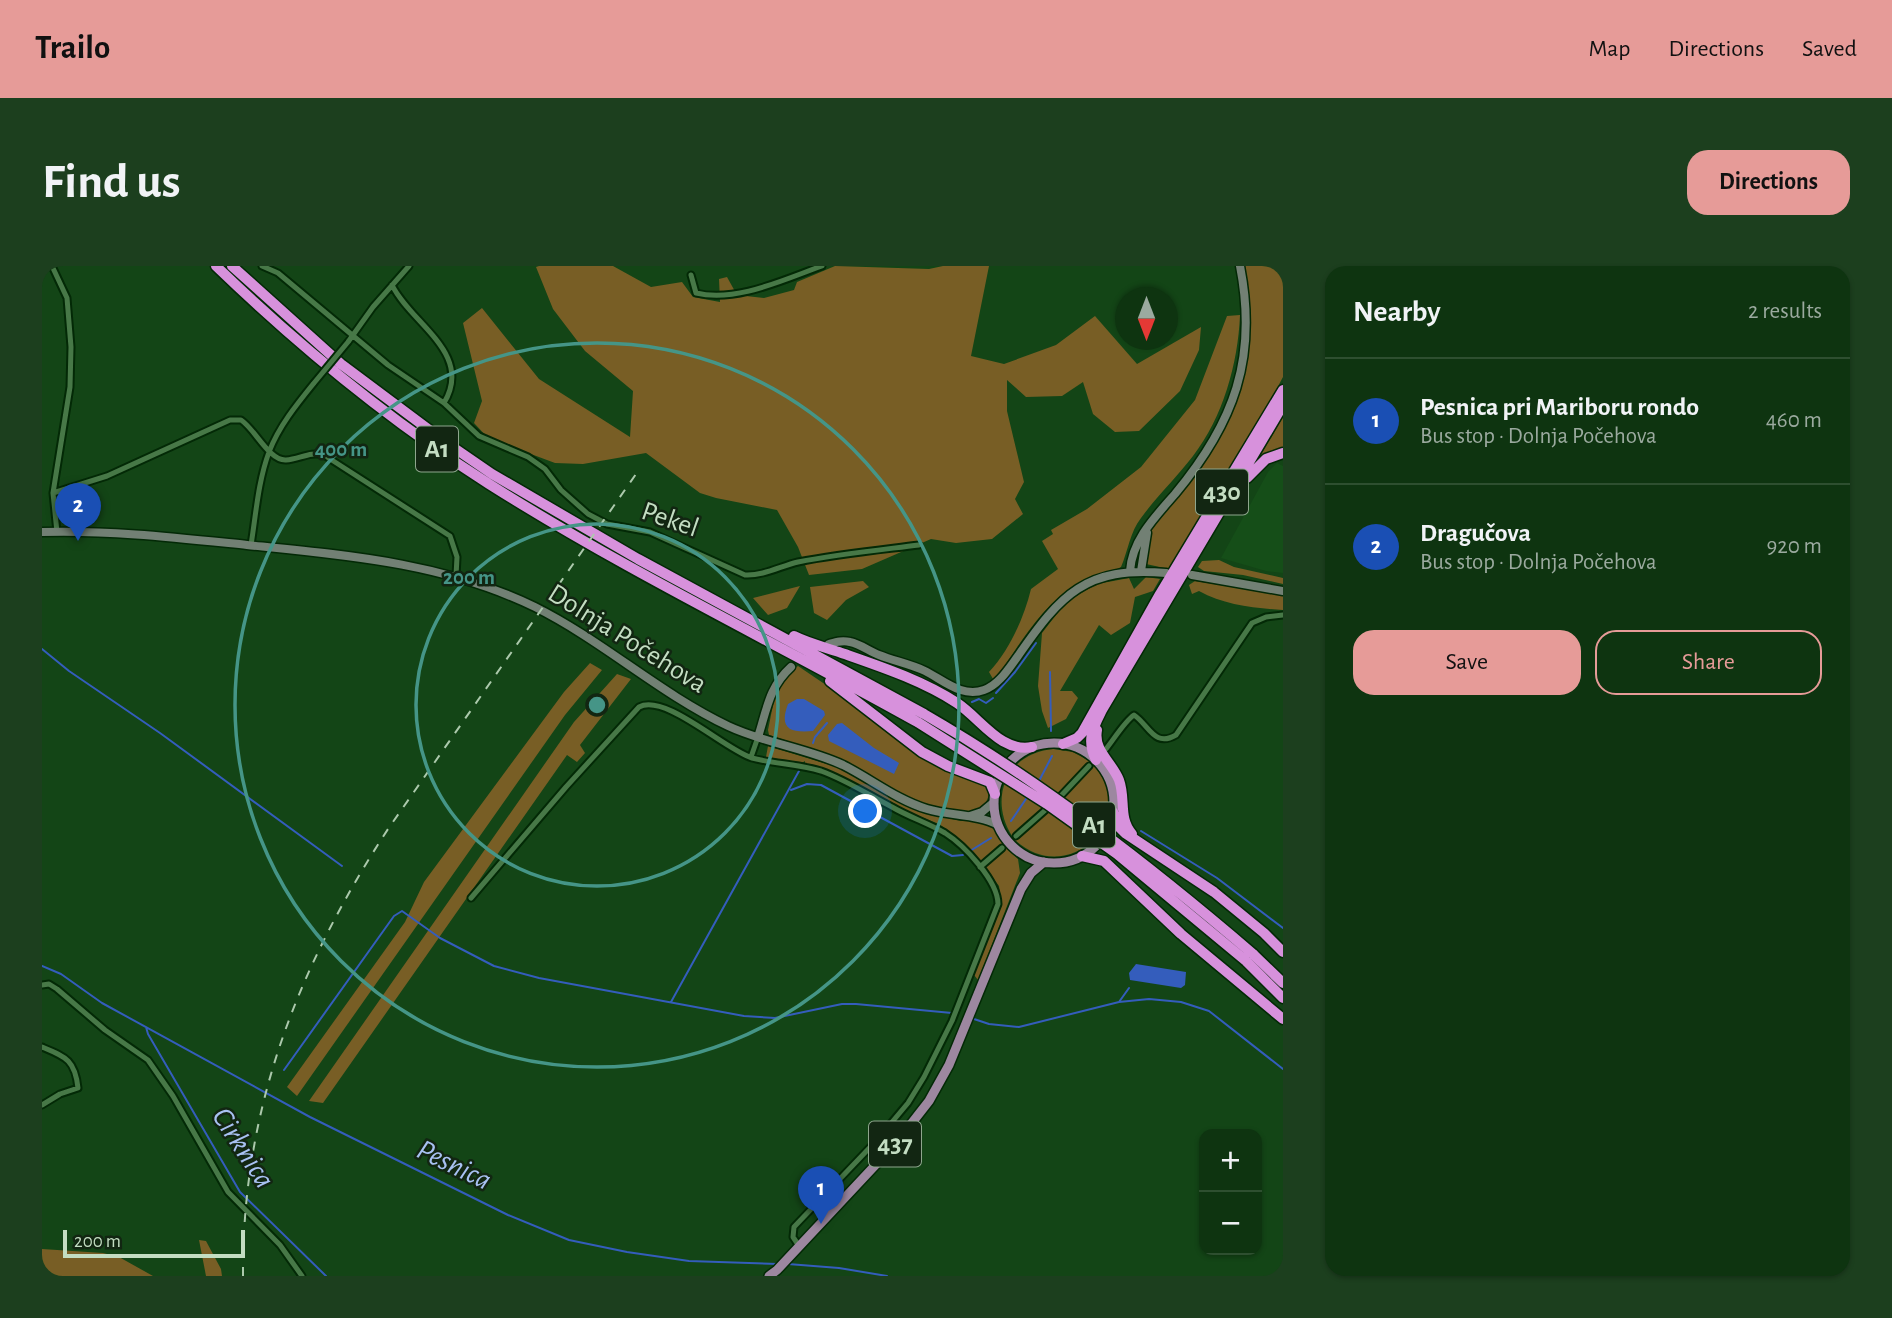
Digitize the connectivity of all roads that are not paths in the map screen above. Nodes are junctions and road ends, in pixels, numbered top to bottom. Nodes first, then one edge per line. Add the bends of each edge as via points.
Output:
1 (52, 266) edge
2 (216, 266) edge
3 (232, 266) edge
4 (262, 266) edge
5 (410, 266) edge
6 (822, 266) edge
7 (1240, 266) edge
8 (691, 275) dead end
9 (392, 285) junction
10 (353, 335) junction
11 (1283, 390) edge
12 (444, 403) junction
13 (1283, 405) edge
14 (270, 452) junction
15 (1283, 453) edge
16 (53, 493) junction
17 (1232, 493) junction
18 (1149, 526) junction
19 (42, 532) edge
20 (57, 532) junction
21 (251, 545) junction
22 (919, 545) dead end
23 (1130, 571) junction
24 (1141, 571) junction
25 (1166, 573) dead end
26 (1192, 575) dead end
27 (456, 576) junction
28 (1283, 591) edge
29 (1283, 615) edge
30 (758, 623) junction
31 (828, 644) dead end
32 (793, 662) junction
33 (1115, 688) junction
34 (921, 718) junction
35 (758, 737) junction
36 (1063, 744) junction
37 (1032, 747) junction
38 (1106, 749) dead end
39 (751, 758) junction
40 (1092, 763) junction
41 (995, 798) junction
42 (1113, 812) junction
43 (966, 817) junction
44 (999, 825) junction
45 (1016, 836) tunnel mouth
46 (1146, 846) junction
47 (1002, 848) tunnel mouth
48 (1021, 853) junction
49 (1083, 856) junction
50 (1044, 862) junction
51 (980, 867) junction
52 (1021, 889) junction
53 (471, 898) dead end
54 (1283, 952) edge
55 (1249, 958) junction
56 (969, 981) junction
57 (1283, 983) edge
58 (42, 985) edge
59 (982, 985) junction
60 (1283, 998) edge
61 (1283, 1019) edge
62 (42, 1047) edge
63 (42, 1105) edge
64 (797, 1248) junction
65 (773, 1274) edge
66 (302, 1276) edge

1 - 16 street via 68,305 71,371
2 - 32 highway, A1 via 333,372 436,449 574,536
3 - 30 highway, A1 via 341,364 492,474
4 - 10 street, Pekel via 278,273
5 - 9 street
6 - 8 street via 766,287 722,294 696,293
7 - 18 main road via 1247,337 1238,386 1200,462
9 - 10 street
9 - 12 street via 445,352 451,390
10 - 12 street, Pekel
10 - 14 street, bridge via 289,414
11 - 36 highway, 430 via 1082,733
12 - 22 street, Pekel via 479,436 545,469 588,514 607,524 650,532 746,575 821,558
13 - 17 highway, 430
14 - 16 street via 246,423 230,420 107,476
14 - 21 street
14 - 27 street via 284,461 309,453 324,455 450,536 457,558
15 - 17 highway via 1259,464
16 - 20 street
17 - 33 highway, 430
18 - 23 main road via 1135,546
18 - 24 main road
19 - 20 main road, Dolnja Počehova
20 - 21 main road, Dolnja Počehova via 146,534
21 - 27 main road, Dolnja Počehova via 402,563
23 - 24 main road
23 - 31 main road via 1091,582 1060,601 1006,672 985,690 965,692 851,642
24 - 25 main road
26 - 28 main road
27 - 35 main road, Dolnja Počehova via 545,613 672,696
29 - 38 street via 1252,624 1176,735 1155,737 1132,715
30 - 34 highway, A1
30 - 37 highway via 920,684 955,702 1007,745
32 - 34 highway, A1
32 - 35 main road via 773,689
32 - 41 highway via 832,682 922,752 990,782
33 - 40 highway, 430 via 1090,735
33 - 46 highway via 1097,740 1118,779 1125,825
34 - 55 highway, A1, bridge via 997,758 1074,810 1186,897
35 - 39 street
35 - 43 main road, Dolnja Počehova via 843,765 923,808
36 - 37 main road
36 - 40 main road via 1081,749
37 - 41 main road via 1000,776
39 - 51 street via 805,767 852,785 947,834
39 - 53 street, Dolnja Počehova via 660,706 639,707
40 - 42 main road, 430 via 1110,780
40 - 45 street
41 - 43 main road via 982,812
41 - 44 main road
42 - 46 highway via 1121,830
42 - 49 main road via 1101,841
43 - 44 main road, Dolnja Počehova
44 - 48 main road
46 - 54 highway via 1213,892
47 - 51 street
48 - 50 main road
48 - 52 main road via 1025,864
49 - 50 main road
49 - 61 highway via 1104,861
50 - 52 main road, 437
51 - 56 street via 996,889 998,904
52 - 59 main road, 437
55 - 57 highway, A1
55 - 60 highway, A1
56 - 59 street
56 - 64 street via 908,1103 794,1227
58 - 66 street via 57,989 148,1060 228,1192 280,1245
59 - 64 main road, 437 via 949,1065 914,1121
62 - 63 street via 67,1058 78,1088
64 - 65 main road, 437

